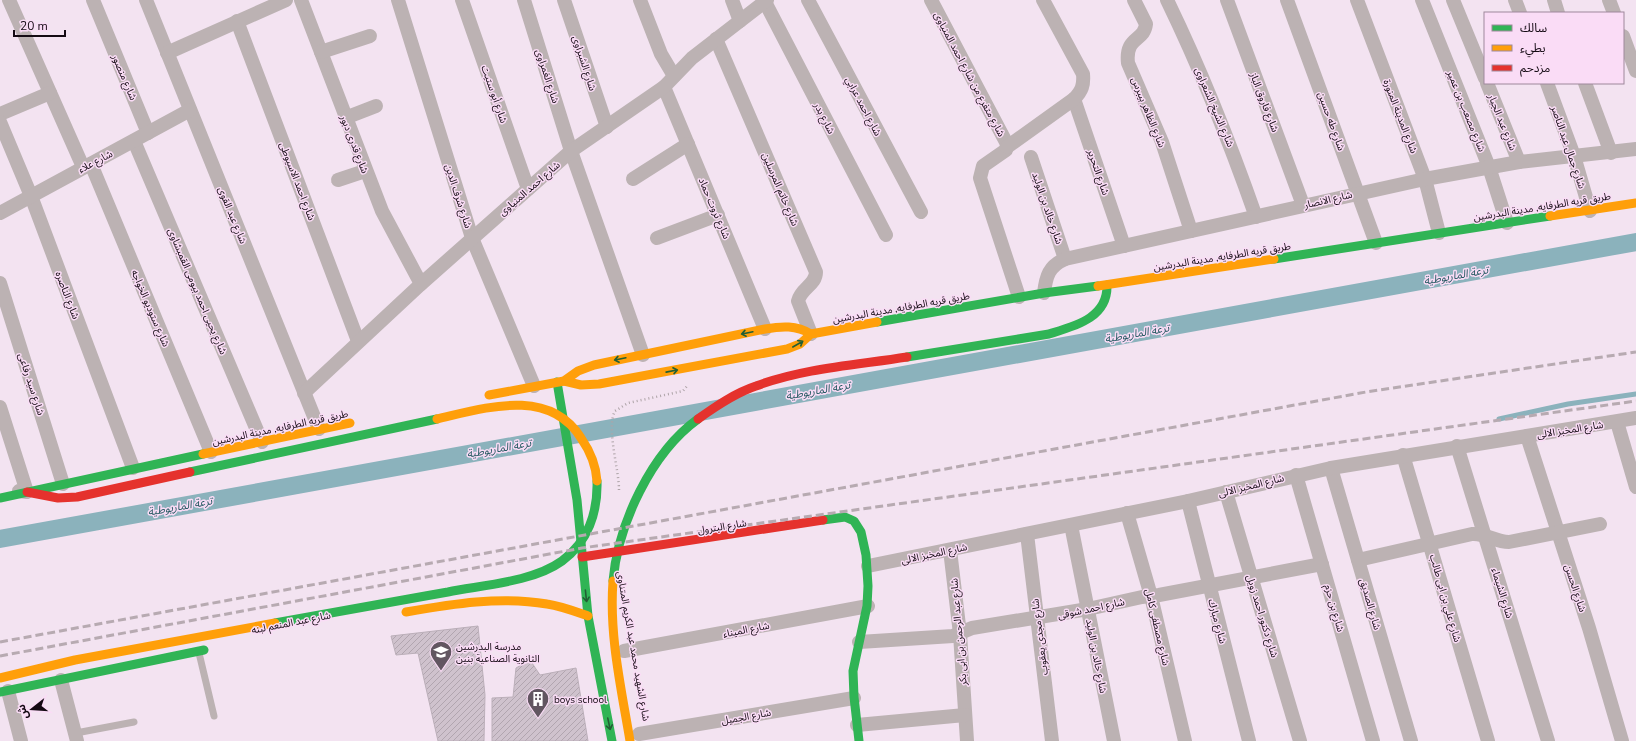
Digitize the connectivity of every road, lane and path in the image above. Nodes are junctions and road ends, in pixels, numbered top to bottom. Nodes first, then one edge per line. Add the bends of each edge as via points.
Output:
1 (9, 0) edge
2 (93, 0) edge
3 (146, 0) edge
4 (286, 0) edge
5 (302, 0) edge
6 (398, 0) edge
7 (462, 0) edge
8 (524, 0) edge
9 (564, 0) edge
10 (640, 0) edge
11 (732, 0) edge
12 (808, 0) edge
13 (931, 0) edge
14 (1043, 0) edge
15 (1134, 0) edge
16 (1167, 0) edge
17 (1227, 0) edge
18 (1287, 0) edge
19 (1357, 0) edge
20 (1422, 0) edge
21 (1453, 0) edge
22 (1515, 0) edge
23 (1554, 0) edge
24 (1609, 0) edge
25 (766, 1) edge
26 (1520, 12) edge
27 (1558, 12) edge
28 (1614, 12) edge
29 (238, 21) junction
30 (740, 21) junction
31 (370, 36) dead end
32 (716, 39) junction
33 (1624, 39) edge
34 (321, 52) junction
35 (167, 53) junction
36 (1636, 71) edge
37 (674, 76) junction
38 (1484, 76) edge
39 (1487, 84) edge
40 (1547, 84) edge
41 (1585, 84) edge
42 (664, 87) junction
43 (50, 93) junction
44 (1074, 99) junction
45 (376, 106) dead end
46 (190, 110) junction
47 (0, 114) edge
48 (345, 118) junction
49 (0, 122) edge
50 (607, 127) junction
51 (148, 133) junction
52 (134, 141) junction
53 (688, 144) junction
54 (1007, 147) junction
55 (1636, 149) edge
56 (572, 151) junction
57 (1611, 152) junction
58 (1574, 156) junction
59 (1031, 157) dead end
60 (1519, 162) junction
61 (87, 166) junction
62 (1489, 167) junction
63 (365, 172) junction
64 (633, 179) dead end
65 (1425, 179) junction
66 (338, 180) dead end
67 (528, 189) junction
68 (1358, 192) junction
69 (31, 196) junction
70 (1636, 202) edge
71 (1303, 205) junction
72 (1590, 211) junction
73 (0, 212) edge
74 (921, 212) dead end
75 (718, 215) junction
76 (1256, 217) junction
77 (1507, 223) junction
78 (1191, 231) junction
79 (1439, 233) junction
80 (886, 235) dead end
81 (472, 238) junction
82 (657, 238) dead end
83 (1376, 243) junction
84 (1124, 246) junction
85 (1066, 259) junction
86 (0, 283) edge
87 (420, 284) junction
88 (1107, 285) junction
89 (1044, 293) junction
90 (1019, 297) junction
91 (765, 329) junction
92 (811, 334) junction
93 (358, 341) junction
94 (643, 355) junction
95 (561, 381) junction
96 (534, 386) junction
97 (304, 393) junction
98 (480, 397) dead end
99 (0, 407) edge
100 (1636, 418) edge
101 (357, 422) dead end
102 (1617, 422) junction
103 (319, 429) junction
104 (1526, 436) junction
105 (262, 442) junction
106 (1456, 446) junction
107 (211, 452) junction
108 (1403, 455) junction
109 (133, 468) junction
110 (1331, 468) junction
111 (1296, 475) junction
112 (64, 484) junction
113 (1636, 487) edge
114 (0, 489) edge
115 (27, 492) junction
116 (1226, 492) junction
117 (0, 498) edge
118 (1188, 501) junction
119 (1127, 513) junction
120 (1600, 524) dead end
121 (1071, 525) junction
122 (1558, 532) junction
123 (1027, 534) junction
124 (1486, 535) junction
125 (1430, 544) junction
126 (950, 550) junction
127 (607, 555) junction
128 (582, 557) junction
129 (1358, 560) junction
130 (1322, 564) junction
131 (868, 566) junction
132 (1252, 577) junction
133 (1209, 585) junction
134 (1151, 596) junction
135 (868, 606) junction
136 (1088, 610) junction
137 (396, 614) dead end
138 (588, 616) junction
139 (1037, 618) junction
140 (960, 634) junction
141 (859, 642) junction
142 (214, 648) dead end
143 (198, 651) junction
144 (624, 651) junction
145 (0, 678) edge
146 (61, 680) junction
147 (4, 692) edge
148 (854, 698) junction
149 (964, 715) junction
150 (214, 716) dead end
151 (134, 722) dead end
152 (857, 726) junction
153 (76, 737) edge
154 (636, 739) edge
155 (21, 741) edge
156 (612, 741) edge
157 (859, 741) edge
158 (967, 741) edge
159 (1052, 741) edge
160 (1114, 741) edge
161 (1185, 741) edge
162 (1249, 741) edge
163 (1300, 741) edge
164 (1373, 741) edge
165 (1412, 741) edge
166 (1488, 741) edge
167 (1548, 741) edge
168 (1622, 741) edge

1 - 43 street, شارع ستوديو الخواجه
2 - 51 street, شارع منصور
3 - 35 street, شارع عبد القوى
4 - 29 street
5 - 34 street, شارع قدرى دبور
6 - 81 street, شارع شرف الدين
7 - 67 street, شارع أبو ستيت
8 - 56 street, شارع الغمراوى
9 - 50 street, شارع الشبراوى
10 - 37 street via 661,54
11 - 30 street
12 - 74 street, شارع احمد عرابي
13 - 54 street, شارع متفرع من شارع احمد المنياوى via 1006,140
14 - 44 street via 1083,74 1081,92
15 - 78 street, شارع الظاهر بيبرس via 1146,24 1143,32 1130,44 1128,63 1162,142
16 - 76 street, شارع الشيخ الشعراوى via 1211,96
17 - 71 street, شارع فاروق الباز
18 - 68 street, شارع طه حسين
19 - 65 street, شارع المدينة المنورة
20 - 62 street, شارع مصعب بن عمير
21 - 38 street
22 - 26 street
23 - 27 street
24 - 28 street
25 - 30 street, شارع احمد المنياوى
25 - 80 street, شارع بدر
29 - 35 street
29 - 93 street, شارع احمد الاسيوطى
30 - 32 street, شارع احمد المنياوى
31 - 34 street
32 - 37 street, شارع احمد المنياوى
32 - 92 street, شارع خاتم المرسلين via 816,272 814,280 801,292 798,301
33 - 36 street
34 - 48 street, شارع قدرى دبور
35 - 46 street, شارع عبد القوى
37 - 42 street, شارع احمد المنياوى
39 - 60 street, شارع عبد الجبار
40 - 58 street, شارع جمال عبد الناصر
41 - 57 street
42 - 50 street, شارع احمد المنياوى
42 - 53 street, شارع ثروت حماد
43 - 47 street
43 - 61 street, شارع ستوديو الخواجه
44 - 54 street
44 - 84 street, شارع التحرير
45 - 48 street
46 - 51 street, شارع علاء
46 - 97 street, شارع عبد القوى
48 - 63 street, شارع قدرى دبور
49 - 69 street, شارع الناصره
50 - 56 street, شارع احمد المنياوى
51 - 52 street, شارع علاء
52 - 61 street, شارع علاء
52 - 105 street, شارع يحيى احمد بيومى القمبشاوى
53 - 64 street
53 - 75 street, شارع ثروت حماد
54 - 90 street, شارع متفرع من شارع احمد المنياوى via 983,166 980,178
55 - 57 street, شارع الانصار
56 - 67 street, شارع احمد المنياوى
56 - 94 street, شارع الغمراوى
57 - 58 street, شارع الانصار
58 - 60 street, شارع الانصار
58 - 72 street, شارع جمال عبد الناصر
59 - 85 street, شارع خالد بن الوليد
60 - 62 street, شارع الانصار
61 - 69 street, شارع علاء
61 - 107 street, شارع ستوديو الخواجه
62 - 65 street, شارع الانصار
62 - 77 street, شارع مصعب بن عمير
63 - 66 street
63 - 87 street, شارع قدرى دبور via 394,236
65 - 68 street, شارع الانصار
65 - 79 street, شارع المدينة المنورة
67 - 81 street, شارع احمد المنياوى
68 - 71 street, شارع الانصار
68 - 83 street, شارع طه حسين
69 - 73 street, شارع علاء
69 - 109 street, شارع الناصره
70 - 72 main road, طريق قريه الطرفايه, مدينة البدرشين
71 - 76 street, شارع الانصار
72 - 77 main road, طريق قريه الطرفايه, مدينة البدرشين
75 - 82 street
75 - 91 street, شارع ثروت حماد
76 - 78 street, شارع الانصار
77 - 79 main road, طريق قريه الطرفايه, مدينة البدرشين
78 - 84 street, شارع الانصار
79 - 83 main road, طريق قريه الطرفايه, مدينة البدرشين
81 - 87 street, شارع احمد المنياوى
81 - 96 street, شارع شرف الدين
83 - 88 main road, طريق قريه الطرفايه, مدينة البدرشين
84 - 85 street, شارع الانصار
85 - 89 street, شارع الانصار via 1052,267 1046,278
86 - 112 street, شارع سيد رفاعى
87 - 93 street, شارع احمد المنياوى
88 - 89 main road, طريق قريه الطرفايه, مدينة البدرشين
88 - 154 main road via 1107,298 1100,310 1075,326 1049,334 793,375 754,387 723,403 679,437 654,466 636,496 625,523 613,577 613,634
89 - 90 main road, طريق قريه الطرفايه, مدينة البدرشين
90 - 92 main road, طريق قريه الطرفايه, مدينة البدرشين
91 - 92 main road, طريق قريه الطرفايه, مدينة البدرشين via 791,326
91 -> 94 main road, طريق قريه الطرفايه, مدينة البدرشين
95 -> 92 main road, طريق قريه الطرفايه, مدينة البدرشين via 581,385 599,384 772,352 794,347
93 - 97 street, شارع احمد المنياوى
94 -> 95 main road, طريق قريه الطرفايه, مدينة البدرشين via 594,365
95 - 96 main road, طريق قريه الطرفايه, مدينة البدرشين
95 - 128 main road
96 - 98 main road, طريق قريه الطرفايه, مدينة البدرشين
97 - 103 street, شارع عبد القوى
99 - 115 street
100 - 102 street, شارع المخبز الالى
101 - 103 main road, طريق قريه الطرفايه, مدينة البدرشين
102 - 104 street, شارع المخبز الالى
102 - 113 street
103 - 105 main road, طريق قريه الطرفايه, مدينة البدرشين
104 - 106 street, شارع المخبز الالى
104 - 122 street, شارع الحسن
105 - 107 main road, طريق قريه الطرفايه, مدينة البدرشين
106 - 108 street, شارع المخبز الالى
106 - 124 street, شارع الشيماء
107 - 109 main road, طريق قريه الطرفايه, مدينة البدرشين
108 - 110 street, شارع المخبز الالى
108 - 125 street, شارع علي بن ابى طالب
109 - 112 main road, طريق قريه الطرفايه, مدينة البدرشين
110 - 111 street, شارع المخبز الالى
110 - 129 street, شارع الصديق
111 - 116 street, شارع المخبز الالى
111 - 130 street, شارع بن حزم
112 - 115 main road, طريق قريه الطرفايه, مدينة البدرشين
114 - 115 street
115 - 117 main road, طريق قريه الطرفايه, مدينة البدرشين
115 - 145 main road via 58,498 77,497 487,407 518,404 535,406 553,413 569,424 582,438 592,456 597,474 598,494 595,513 588,531 577,547 562,560 538,572 512,580 75,660
116 - 118 street, شارع المخبز الالى
116 - 132 street, شارع دكتور احمد زويل
118 - 119 street, شارع المخبز الالى
118 - 133 street, شارع مبارك
119 - 121 street, شارع المخبز الالى
119 - 134 street, شارع مصطفى كامل
120 - 122 street
121 - 123 street, شارع المخبز الالى
121 - 136 street, شارع خالد بن الوليد
122 - 124 street via 1509,542
122 - 168 street, شارع الحسن
123 - 126 street, شارع المخبز الالى
123 - 139 street, شارع مجدى يعقوب
124 - 125 street via 1472,534
124 - 167 street, شارع الشيماء
125 - 129 street
125 - 166 street, شارع علي بن ابى طالب
126 - 131 street, شارع المخبز الالى
126 - 140 street, شارع عبد الرحمن بن ابى بكر
127 - 128 main road, شارع البترول
127 - 131 main road, شارع البترول via 845,517 860,528
127 - 144 main road, شارع الشهيد محمد عبد الكريم المتناوى
128 -> 138 main road
129 - 165 street, شارع الصديق
130 - 132 street, شارع احمد شوقى
130 - 164 street, شارع بن حزم
131 - 135 main road
132 - 133 street, شارع احمد شوقى
132 - 163 street, شارع دكتور احمد زويل
133 - 134 street, شارع احمد شوقى
133 - 162 street, شارع مبارك
134 - 136 street, شارع احمد شوقى
134 - 161 street, شارع مصطفى كامل
135 - 141 main road
135 - 144 street, شارع الميناء
136 - 139 street, شارع احمد شوقى
136 - 160 street, شارع خالد بن الوليد
137 - 138 main road via 499,601 521,601 542,603
138 -> 156 main road
139 - 140 street, شارع احمد شوقى via 972,628
139 - 159 street, شارع مجدى يعقوب
140 - 141 street, شارع احمد شوقى
140 - 149 street, شارع عبد الرحمن بن ابى بكر
141 - 148 main road via 853,671
142 - 143 main road
143 - 146 main road
143 - 150 lane
144 - 154 main road, شارع الشهيد محمد عبد الكريم المتناوى
146 - 147 main road
146 - 153 street
147 - 155 street
148 - 152 main road
148 - 154 street, شارع الجميل
149 - 152 street
149 - 158 street, شارع عبد الرحمن بن ابى بكر
151 - 153 lane
152 - 157 main road

